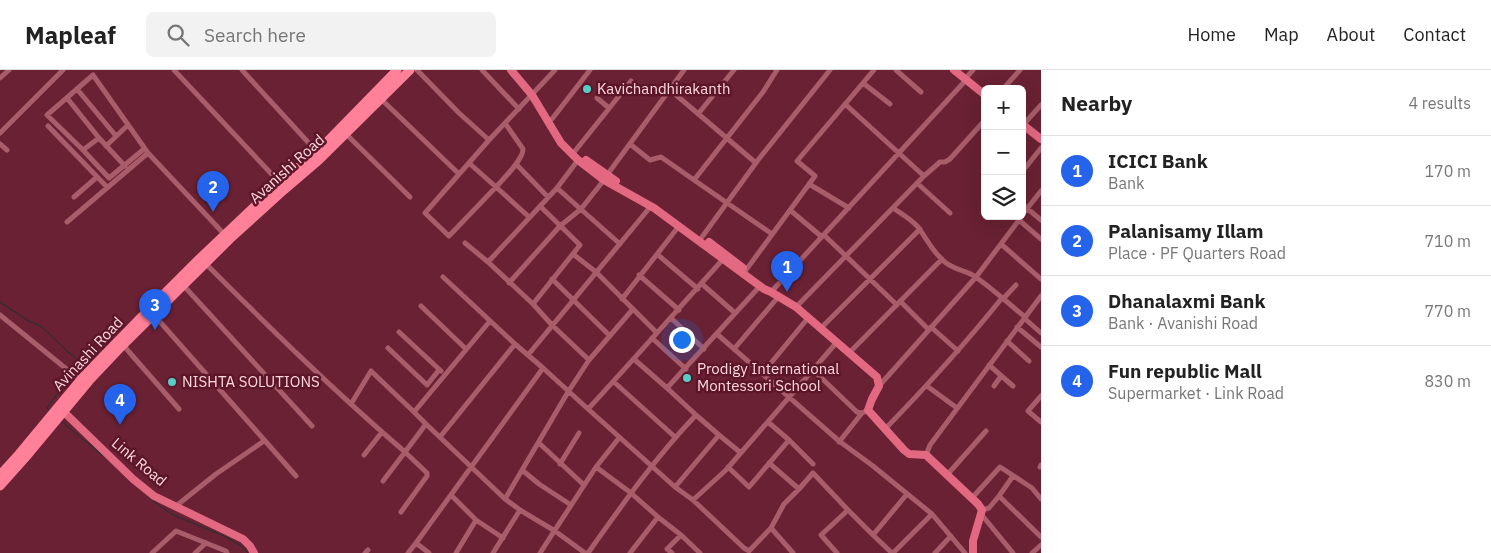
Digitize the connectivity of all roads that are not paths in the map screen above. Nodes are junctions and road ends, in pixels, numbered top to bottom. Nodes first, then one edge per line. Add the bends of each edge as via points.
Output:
1 (9, 70) edge
2 (63, 70) edge
3 (174, 70) edge
4 (242, 70) edge
5 (397, 70) edge
6 (410, 70) edge
7 (417, 70) edge
8 (482, 70) edge
9 (511, 70) edge
10 (517, 70) edge
11 (555, 70) edge
12 (590, 70) edge
13 (684, 70) edge
14 (734, 70) edge
15 (777, 70) edge
16 (830, 70) edge
17 (874, 70) edge
18 (896, 70) edge
19 (954, 70) edge
20 (973, 70) edge
21 (1020, 70) edge
22 (0, 78) edge
23 (966, 79) junction
24 (631, 81) dead end
25 (863, 83) junction
26 (1007, 85) edge
27 (387, 86) junction
28 (77, 90) junction
29 (669, 90) junction
30 (921, 92) dead end
31 (981, 92) edge
32 (533, 93) junction
33 (66, 98) junction
34 (597, 98) dead end
35 (381, 99) junction
36 (845, 104) junction
37 (890, 104) dead end
38 (1041, 105) edge
39 (519, 108) junction
40 (609, 108) junction
41 (698, 114) junction
42 (552, 119) junction
43 (1026, 122) edge
44 (505, 124) junction
45 (981, 124) edge
46 (128, 125) junction
47 (48, 126) dead end
48 (1026, 127) edge
49 (0, 132) edge
50 (346, 134) junction
51 (116, 136) junction
52 (99, 138) junction
53 (727, 138) junction
54 (1041, 139) edge
55 (489, 140) junction
56 (0, 144) edge
57 (630, 144) junction
58 (106, 146) junction
59 (1041, 148) edge
60 (7, 150) dead end
61 (83, 150) junction
62 (146, 151) junction
63 (575, 151) junction
64 (317, 152) junction
65 (900, 153) junction
66 (578, 160) junction
67 (469, 163) junction
68 (756, 163) junction
69 (516, 164) junction
70 (125, 166) junction
71 (1026, 167) edge
72 (459, 174) junction
73 (924, 176) junction
74 (97, 177) junction
75 (606, 177) junction
76 (694, 180) junction
77 (280, 183) junction
78 (917, 183) junction
79 (809, 184) junction
80 (106, 187) junction
81 (496, 187) junction
82 (557, 188) junction
83 (1041, 190) edge
84 (74, 197) dead end
85 (410, 197) dead end
86 (548, 197) junction
87 (726, 204) junction
88 (540, 206) junction
89 (651, 206) junction
90 (849, 208) junction
91 (893, 208) junction
92 (1027, 208) joint
93 (581, 209) junction
94 (790, 210) junction
95 (950, 214) dead end
96 (529, 217) junction
97 (1019, 220) edge
98 (1024, 220) edge
99 (1041, 220) edge
100 (67, 222) dead end
101 (560, 226) junction
102 (679, 226) junction
103 (920, 230) junction
104 (225, 234) junction
105 (772, 234) junction
106 (823, 236) junction
107 (702, 237) junction
108 (1041, 238) edge
109 (465, 243) dead end
110 (620, 244) junction
111 (1001, 244) junction
112 (573, 254) junction
113 (657, 254) junction
114 (847, 255) junction
115 (725, 258) junction
116 (942, 259) junction
117 (488, 262) junction
118 (205, 263) junction
119 (746, 270) junction
120 (596, 272) junction
121 (639, 275) junction
122 (443, 277) dead end
123 (976, 277) junction
124 (552, 279) junction
125 (1041, 279) edge
126 (870, 280) junction
127 (509, 282) junction
128 (702, 284) junction
129 (183, 285) junction
130 (1016, 285) dead end
131 (760, 286) junction
132 (698, 289) junction
133 (771, 292) junction
134 (779, 296) junction
135 (1041, 296) edge
136 (622, 299) junction
137 (1002, 299) junction
138 (573, 300) junction
139 (898, 303) junction
140 (533, 304) junction
141 (1038, 304) edge
142 (421, 306) dead end
143 (796, 307) junction
144 (633, 309) junction
145 (679, 310) junction
146 (735, 313) junction
147 (0, 315) edge
148 (154, 315) junction
149 (671, 318) junction
150 (808, 318) junction
151 (1024, 318) junction
152 (490, 321) junction
153 (552, 325) junction
154 (1018, 327) junction
155 (822, 328) junction
156 (930, 328) junction
157 (399, 332) dead end
158 (657, 333) junction
159 (1041, 333) edge
160 (717, 334) junction
161 (610, 336) junction
162 (652, 338) junction
163 (1007, 341) junction
164 (837, 342) junction
165 (515, 344) junction
166 (123, 345) junction
167 (1041, 347) edge
168 (388, 348) dead end
169 (704, 348) junction
170 (466, 349) junction
171 (734, 349) junction
172 (958, 351) junction
173 (849, 353) junction
174 (528, 355) junction
175 (589, 360) junction
176 (635, 360) junction
177 (1029, 361) dead end
178 (989, 365) junction
179 (543, 368) junction
180 (686, 369) junction
181 (439, 370) junction
182 (813, 370) junction
183 (762, 374) junction
184 (445, 375) junction
185 (74, 376) junction
186 (1001, 376) junction
187 (614, 382) junction
188 (879, 386) junction
189 (927, 386) junction
190 (994, 386) dead end
191 (1013, 386) dead end
192 (667, 388) junction
193 (568, 392) junction
194 (1041, 396) edge
195 (789, 398) junction
196 (350, 404) junction
197 (957, 408) junction
198 (179, 409) dead end
199 (588, 409) junction
200 (61, 412) junction
201 (414, 412) junction
202 (865, 412) junction
203 (696, 415) junction
204 (52, 420) junction
205 (768, 422) junction
206 (1041, 422) edge
207 (426, 424) junction
208 (312, 426) dead end
209 (885, 429) junction
210 (986, 431) dead end
211 (382, 432) junction
212 (579, 433) dead end
213 (719, 435) junction
214 (440, 437) junction
215 (675, 437) junction
216 (619, 438) junction
217 (789, 440) junction
218 (264, 441) junction
219 (839, 442) junction
220 (539, 444) junction
221 (405, 452) junction
222 (740, 453) junction
223 (364, 455) dead end
224 (926, 455) junction
225 (769, 463) junction
226 (560, 464) junction
227 (813, 464) dead end
228 (651, 466) junction
229 (472, 467) junction
230 (596, 467) junction
231 (728, 467) junction
232 (522, 470) junction
233 (0, 475) edge
234 (947, 475) junction
235 (296, 476) dead end
236 (1013, 476) junction
237 (383, 481) dead end
238 (584, 485) junction
239 (0, 486) edge
240 (675, 487) junction
241 (799, 489) junction
242 (631, 493) junction
243 (907, 494) junction
244 (451, 495) junction
245 (999, 496) junction
246 (972, 498) junction
247 (505, 499) junction
248 (1041, 499) edge
249 (693, 500) junction
250 (176, 506) junction
251 (570, 506) junction
252 (520, 510) junction
253 (848, 510) junction
254 (401, 512) dead end
255 (981, 512) junction
256 (932, 514) junction
257 (658, 517) junction
258 (476, 520) junction
259 (771, 528) junction
260 (555, 531) junction
261 (681, 535) junction
262 (873, 535) junction
263 (951, 536) junction
264 (1041, 537) edge
265 (503, 538) junction
266 (206, 543) junction
267 (416, 543) junction
268 (1041, 546) edge
269 (152, 553) edge
270 (195, 553) edge
271 (227, 553) edge
272 (254, 553) edge
273 (408, 553) edge
274 (429, 553) edge
275 (456, 553) edge
276 (493, 553) edge
277 (540, 553) edge
278 (586, 553) edge
279 (630, 553) edge
280 (672, 553) edge
281 (700, 553) edge
282 (793, 553) edge
283 (837, 553) edge
284 (892, 553) edge
285 (935, 553) edge
286 (965, 553) edge
287 (973, 553) edge
288 (1013, 553) edge
289 (1032, 553) edge

1 - 22 street
2 - 49 street
3 - 77 street
4 - 64 street
5 - 27 main road, Avinashi Road
6 - 27 main road, Avanishi Road
7 - 55 street
8 - 39 street
9 - 32 street
10 - 32 street
11 - 32 street
12 - 42 street
13 - 29 street
14 - 41 street
15 - 53 street
16 - 68 street
17 - 25 street
18 - 30 street
19 - 23 street
20 - 23 street
21 - 26 street
23 - 31 street
23 - 65 street
24 - 40 street
25 - 36 street
25 - 37 street
27 - 35 main road, Avanishi Road
27 - 64 main road, Avinashi Road
28 - 33 street
28 - 46 street via 94,75
28 - 51 street
29 - 41 street
29 - 57 street
32 - 39 street
32 - 42 street
32 - 66 street via 561,143
33 - 52 street
33 - 61 street via 47,115
34 - 40 street
35 - 50 main road, Avanishi Road
35 - 72 street
36 - 65 street
36 - 79 street via 797,161 814,176
38 - 43 street
39 - 44 street
40 - 63 street
41 - 53 street
42 - 63 street
44 - 55 street
44 - 69 street via 523,148
45 - 73 street via 950,159 940,162
46 - 51 street
46 - 62 street
47 - 74 street
48 - 54 street
50 - 85 street
50 - 118 main road, Avanishi Road
51 - 58 street
52 - 58 street
52 - 61 street
53 - 68 street
53 - 76 street
55 - 67 street
56 - 60 street
57 - 75 street
57 - 76 street via 650,160 662,158
58 - 70 street
59 - 71 street
61 - 70 street via 110,178
62 - 70 street
62 - 80 street
62 - 104 street
63 - 75 street
64 - 77 main road, Avinashi Road
65 - 73 street
65 - 90 street
66 - 75 street
66 - 82 street
67 - 72 street
67 - 81 street
68 - 87 street
69 - 81 street
69 - 86 street
72 - 81 street via 424,212 449,236
73 - 78 street
74 - 80 street
74 - 84 street
75 - 89 street
75 - 93 street
75 - 107 street via 652,201
76 - 87 street
77 - 104 main road, Avinashi Road
78 - 91 street
78 - 95 street
79 - 90 street
79 - 94 street
80 - 100 street
81 - 96 street
82 - 86 street
82 - 93 street
83 - 92 street
86 - 88 street
87 - 105 street
87 - 107 street
88 - 96 street
88 - 101 street
89 - 102 street
89 - 110 street
90 - 106 street
91 - 103 street via 912,220
91 - 114 street
92 - 99 street
93 - 101 street
93 - 110 street
94 - 105 street
94 - 106 street
96 - 117 street
97 - 111 street
98 - 108 street
101 - 112 street via 580,245
101 - 127 street
102 - 113 street
102 - 115 street
103 - 116 street
103 - 126 street
104 - 185 main road, Avinashi Road
105 - 119 street
106 - 114 street
106 - 133 street
107 - 115 street
109 - 117 street
110 - 120 street
111 - 123 street
111 - 125 street
112 - 120 street
112 - 124 street
113 - 121 street
113 - 132 street
114 - 126 street
114 - 143 street
115 - 119 street
115 - 128 street
115 - 131 street
116 - 123 street via 959,271
116 - 139 street
117 - 127 street
118 - 129 main road, Avanishi Road
118 - 196 street
119 - 133 street
120 - 136 street
120 - 138 street
121 - 136 street
121 - 145 street
122 - 152 street
123 - 137 street
123 - 156 street
124 - 138 street
124 - 140 street
126 - 139 street
126 - 155 street
127 - 140 street
128 - 132 street
128 - 146 street
129 - 148 main road, Avanishi Road
129 - 208 street
130 - 137 street
131 - 133 street
131 - 146 street
132 - 145 street
133 - 134 street
134 - 143 street
134 - 171 street
135 - 141 street
136 - 144 street
137 - 151 street
137 - 172 street
138 - 153 street
138 - 161 street
139 - 156 street
139 - 173 street
140 - 153 street
141 - 151 street
142 - 170 street
143 - 150 street
144 - 158 street
144 - 161 street
145 - 149 street
146 - 160 street
147 - 185 street
148 - 166 main road, Avanishi Road
148 - 218 street
149 - 158 street
149 - 169 street
150 - 155 street
150 - 183 street
151 - 154 street
151 - 159 street
152 - 165 street
152 - 170 street
153 - 174 street
153 - 175 street
154 - 163 street
154 - 167 street
155 - 164 street
156 - 172 street
156 - 188 street
157 - 181 street
158 - 162 street
160 - 169 street
160 - 171 street
161 - 175 street
162 - 176 street
162 - 180 street
163 - 177 street
163 - 178 street
164 - 173 street
164 - 182 street
165 - 174 street
165 - 214 street
166 - 198 street
166 - 200 main road, Avanishi Road
168 - 181 street via 427,385
169 - 180 street
170 - 184 street
171 - 183 street
172 - 189 street
173 - 188 street via 877,377
174 - 179 street
175 - 193 street
176 - 187 street
176 - 192 street
178 - 186 street
178 - 197 street
179 - 193 street
179 - 229 street
180 - 192 street
181 - 184 street
182 - 195 street
182 - 202 street via 857,412
183 - 195 street
184 - 201 street
185 - 200 main road, Avinashi Road
186 - 190 street
186 - 191 street
187 - 199 street
187 - 215 street
188 - 202 street
189 - 197 street
189 - 209 street
192 - 203 street
193 - 199 street
193 - 220 street
194 - 206 street via 1028,411
195 - 205 street
195 - 219 street
196 - 201 street via 372,371
196 - 211 street
197 - 224 street
199 - 216 street
200 - 204 main road, Avinashi Road
200 - 250 street, Link Road via 133,480 154,496
201 - 207 street
202 - 209 street
202 - 219 street
203 - 213 street
203 - 215 street
204 - 233 main road, Avinashi Road
204 - 239 main road
205 - 217 street
205 - 222 street
207 - 214 street
207 - 221 street
209 - 224 street via 909,454
210 - 234 street
211 - 221 street
211 - 223 street
212 - 226 street
213 - 222 street
213 - 240 street
214 - 229 street
215 - 228 street
216 - 228 street
216 - 230 street
217 - 225 street
217 - 227 street
218 - 235 street
218 - 250 street
219 - 243 street
220 - 226 street
220 - 232 street
221 - 237 street
221 - 254 street via 427,476
222 - 231 street
224 - 234 street
225 - 231 street via 749,486
225 - 241 street
226 - 238 street
228 - 240 street
228 - 242 street
229 - 244 street
229 - 247 street
230 - 238 street
230 - 242 street
231 - 249 street
232 - 247 street
232 - 251 street
234 - 246 street
236 - 245 street
236 - 246 street via 1000,466
236 - 248 street via 1032,488
238 - 251 street
240 - 249 street
241 - 253 street via 813,473
241 - 259 street via 784,504
242 - 257 street
242 - 278 street
243 - 256 street
243 - 262 street
244 - 258 street
244 - 267 street
245 - 255 street
245 - 264 street
246 - 255 street
247 - 252 street
249 - 259 street via 749,551
250 - 272 street, Link Road via 243,539
251 - 260 street
252 - 260 street
252 - 265 street
253 - 262 street
253 - 283 street via 821,535
255 - 287 street
255 - 288 street
256 - 263 street
256 - 284 street
257 - 261 street
257 - 279 street
258 - 265 street
258 - 275 street
259 - 282 street
260 - 277 street
260 - 278 street
261 - 280 street via 668,549
261 - 281 street
262 - 284 street
263 - 285 street
263 - 286 street
265 - 276 street
266 - 269 street via 176,531
266 - 270 street
266 - 271 street
267 - 273 street
267 - 274 street
268 - 289 street

